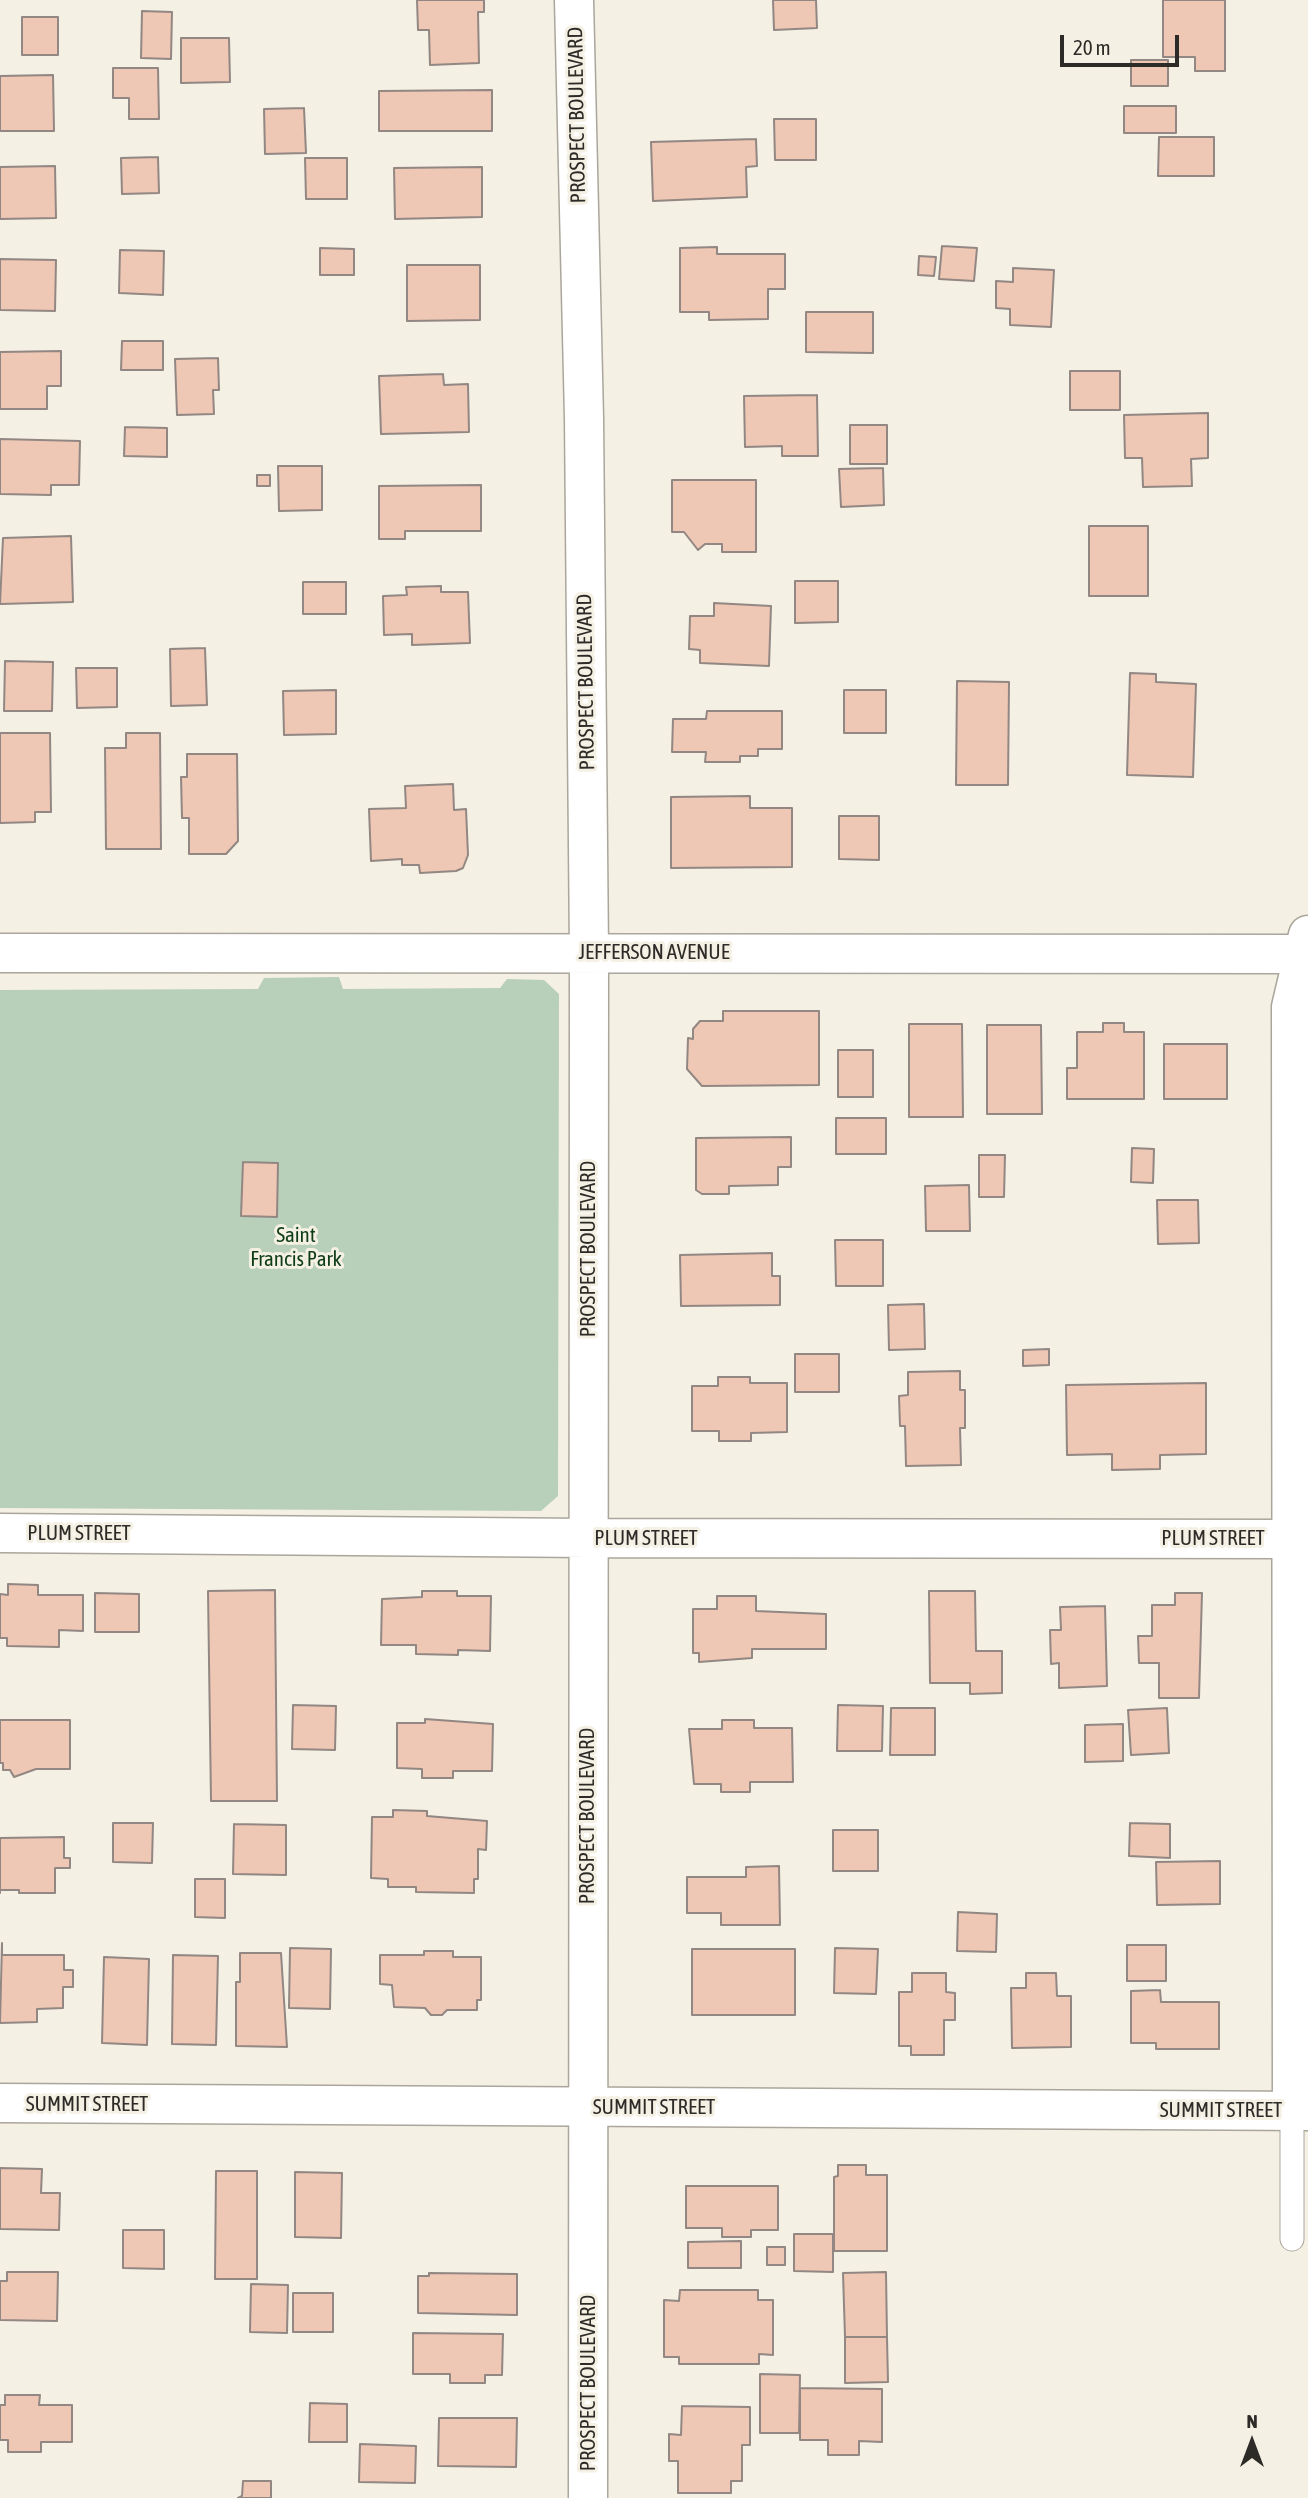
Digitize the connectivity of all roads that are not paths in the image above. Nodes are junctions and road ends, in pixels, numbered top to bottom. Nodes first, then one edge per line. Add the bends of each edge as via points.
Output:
1 (574, 0) edge
2 (1306, 947) edge
3 (589, 952) junction
4 (0, 953) edge
5 (0, 1533) edge
6 (587, 1538) junction
7 (1292, 1538) junction
8 (0, 2103) edge
9 (588, 2106) junction
10 (1300, 2111) edge
11 (1292, 2239) dead end
12 (588, 2498) edge

1 - 3 street, PROSPECT BOULEVARD
2 - 3 street, JEFFERSON AVENUE
2 - 7 street via 1291,1007
3 - 4 street, JEFFERSON AVENUE
3 - 6 street, PROSPECT BOULEVARD
5 - 6 street, PLUM STREET
6 - 7 street, PLUM STREET
6 - 9 street, PROSPECT BOULEVARD
7 - 10 street
8 - 9 street, SUMMIT STREET
9 - 10 street, SUMMIT STREET
9 - 12 street, PROSPECT BOULEVARD
10 - 11 lane

